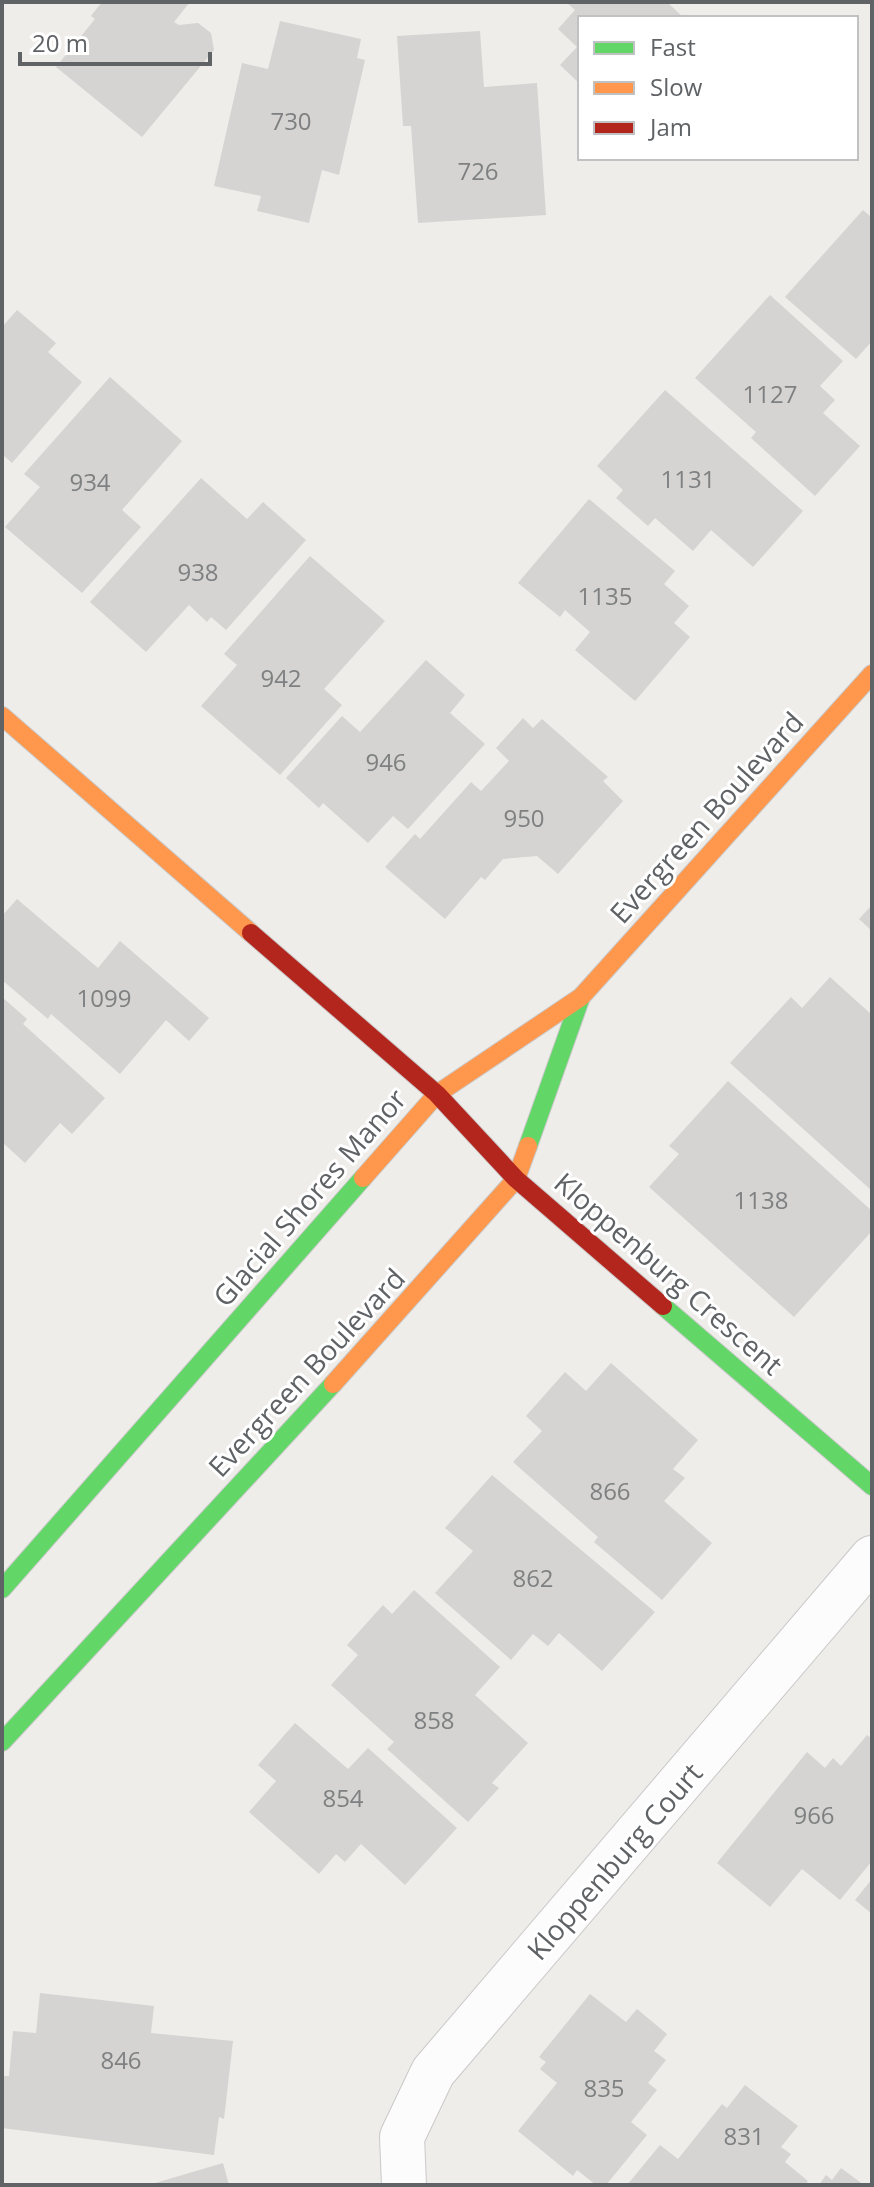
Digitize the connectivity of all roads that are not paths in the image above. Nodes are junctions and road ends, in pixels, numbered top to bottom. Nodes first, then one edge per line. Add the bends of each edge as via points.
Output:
1 (872, 674) edge
2 (2, 716) edge
3 (581, 997) junction
4 (437, 1094) junction
5 (516, 1179) junction
6 (872, 1486) edge
7 (872, 1558) edge
8 (2, 1589) edge
9 (2, 1742) edge
10 (404, 2185) edge

1 - 3 street, Evergreen Boulevard
2 - 4 street, Glacial Shores Manor
3 - 4 street, Evergreen Boulevard
3 - 5 street, Evergreen Boulevard
4 - 5 street, Kloppenburg Crescent
4 - 8 street, Glacial Shores Manor
5 - 6 street, Kloppenburg Crescent
5 - 9 street, Evergreen Boulevard
7 - 10 street, Kloppenburg Court via 433,2072 402,2137

